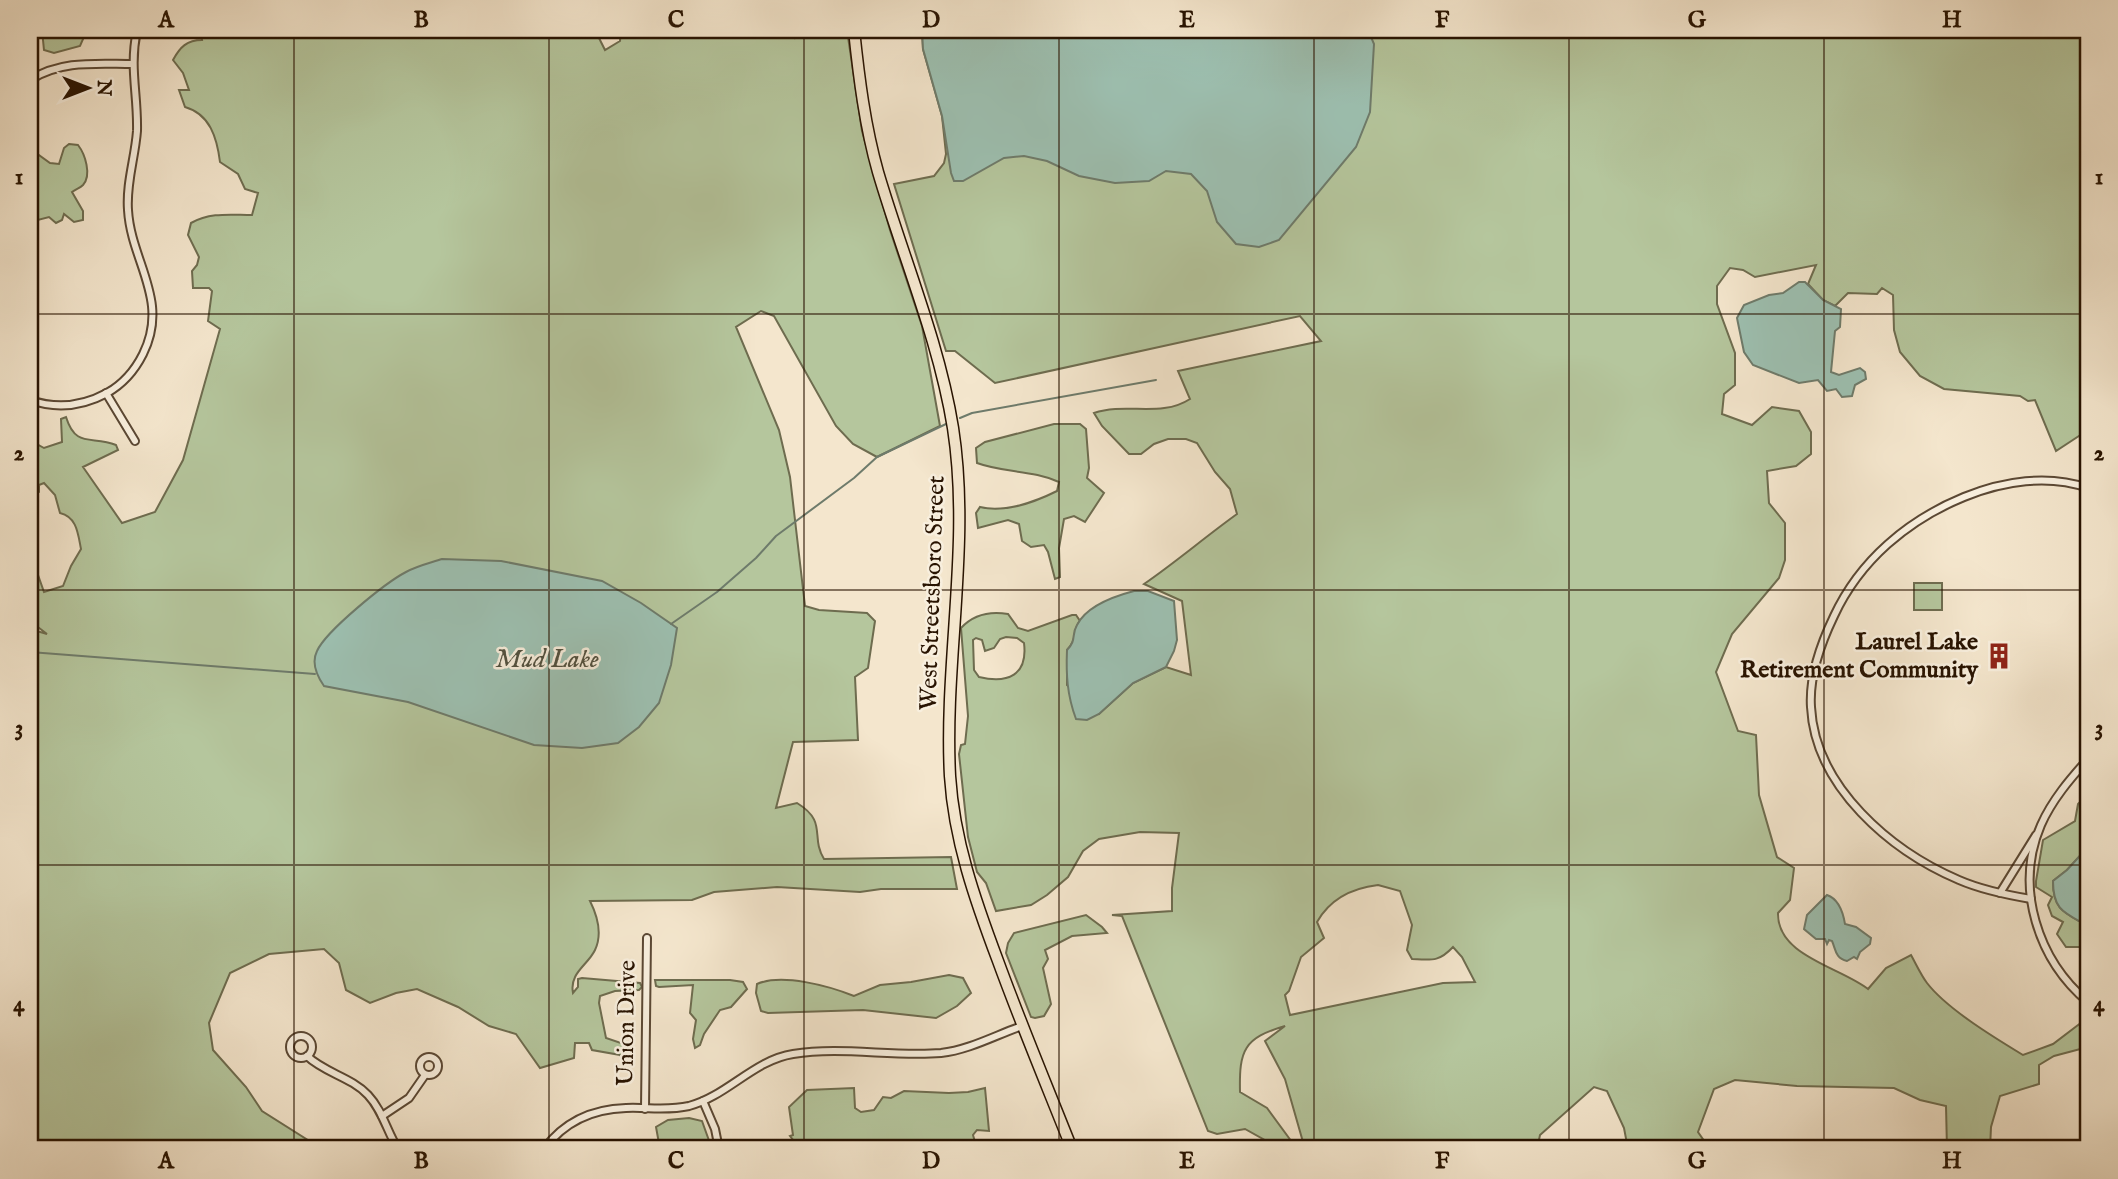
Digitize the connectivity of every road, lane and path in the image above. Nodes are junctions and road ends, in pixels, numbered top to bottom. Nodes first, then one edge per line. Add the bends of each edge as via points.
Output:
1 (137, 30) edge
2 (854, 30) edge
3 (132, 64) junction
4 (30, 80) edge
5 (106, 393) junction
6 (30, 401) edge
7 (135, 441) dead end
8 (2088, 488) edge
9 (2088, 759) edge
10 (2039, 832) junction
11 (2000, 892) junction
12 (2031, 899) junction
13 (647, 938) dead end
14 (2088, 1002) edge
15 (1022, 1026) junction
16 (307, 1056) dead end
17 (425, 1075) dead end
18 (704, 1101) junction
19 (645, 1109) junction
20 (382, 1116) junction
21 (398, 1149) edge
22 (544, 1149) edge
23 (719, 1149) edge
24 (1072, 1149) edge

1 - 3 street
2 - 15 main road, West Streetsboro Street via 875,159 936,355 953,426 960,496 949,749 953,805 978,907
3 - 4 street via 57,67
3 - 5 street via 136,132 128,216 150,288 153,316 141,359
5 - 6 street via 71,405
5 - 7 street
8 - 11 street via 2053,480 1997,486 1950,502 1913,523 1854,581 1831,622 1815,671 1811,706 1815,736 1826,764 1858,807 1890,839 1926,864 1960,881
9 - 10 street via 2056,799
10 - 11 street
10 - 12 street
11 - 12 street
12 - 14 street via 2046,951 2062,976
13 - 19 street, Union Drive
15 - 18 street via 940,1053 791,1054 764,1064
15 - 24 main road, West Streetsboro Street
16 - 20 street via 358,1086
17 - 20 street via 409,1098
18 - 19 street
18 - 23 street
19 - 22 street via 588,1114 564,1128
20 - 21 street

